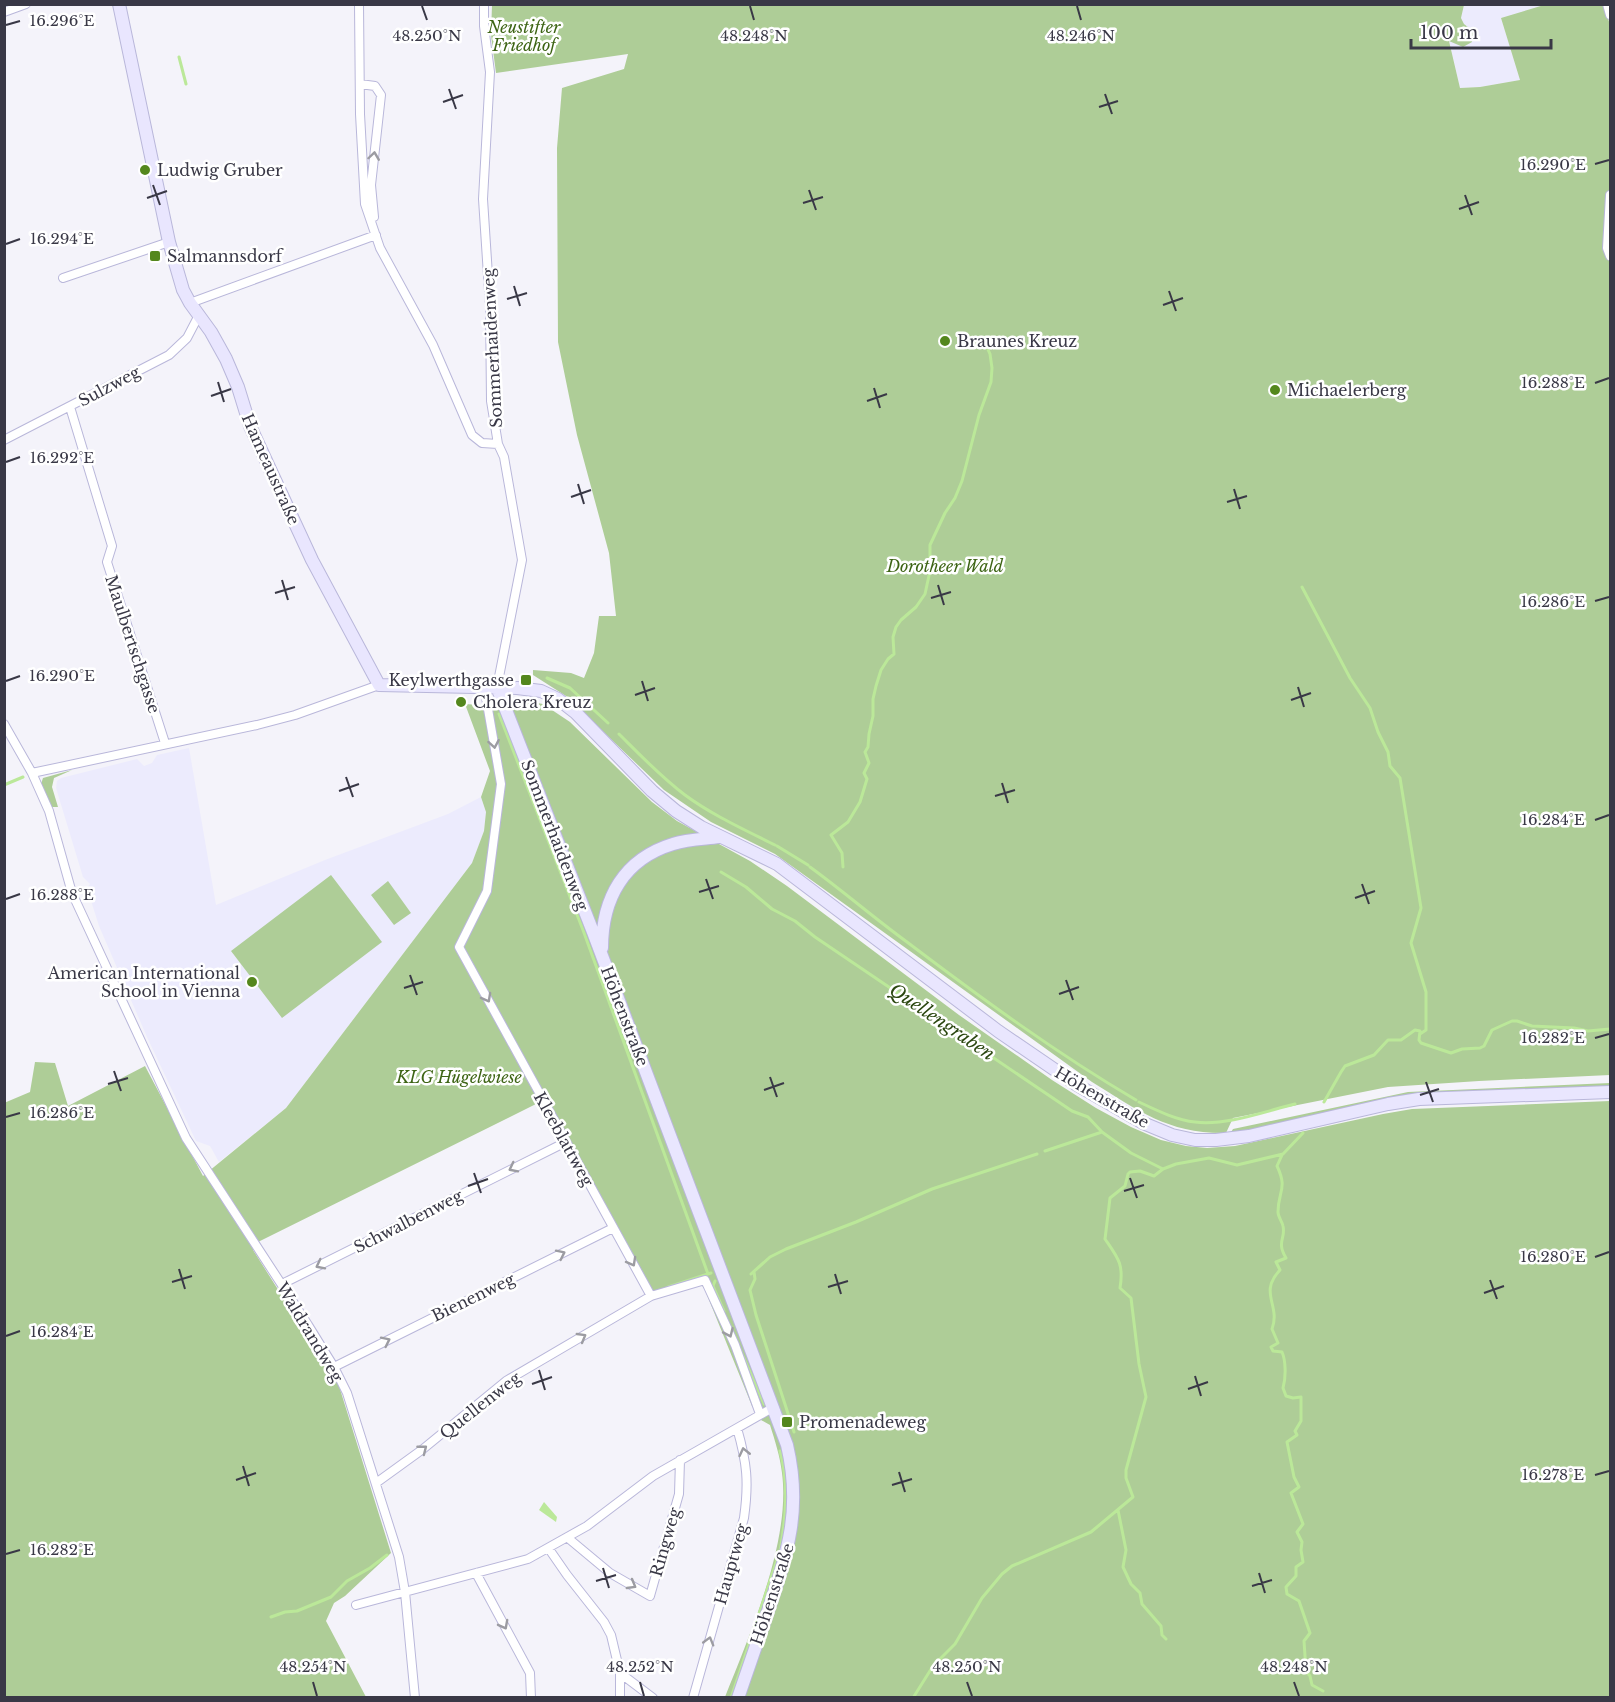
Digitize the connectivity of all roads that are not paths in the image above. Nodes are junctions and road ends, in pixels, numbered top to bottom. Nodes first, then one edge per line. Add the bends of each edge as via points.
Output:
1 (26, 4) edge
2 (119, 4) edge
3 (359, 4) edge
4 (484, 4) edge
5 (1607, 4) edge
6 (4, 12) edge
7 (1610, 14) edge
8 (360, 84) junction
9 (1611, 195) edge
10 (376, 235) junction
11 (169, 242) junction
12 (1611, 256) edge
13 (63, 278) dead end
14 (190, 303) junction
15 (199, 315) junction
16 (69, 407) junction
17 (4, 440) edge
18 (498, 444) junction
19 (379, 685) junction
20 (484, 686) junction
21 (497, 687) junction
22 (4, 724) edge
23 (165, 743) junction
24 (32, 773) junction
25 (720, 837) junction
26 (602, 955) junction
27 (1611, 1092) edge
28 (566, 1142) junction
29 (613, 1228) junction
30 (282, 1284) junction
31 (651, 1296) junction
32 (334, 1367) junction
33 (774, 1407) junction
34 (760, 1414) junction
35 (737, 1428) junction
36 (680, 1461) junction
37 (376, 1483) junction
38 (568, 1538) junction
39 (549, 1549) junction
40 (476, 1573) junction
41 (405, 1592) junction
42 (356, 1605) dead end
43 (620, 1673) junction
44 (415, 1698) edge
45 (531, 1698) edge
46 (620, 1698) edge
47 (653, 1698) edge
48 (693, 1698) edge
49 (738, 1698) edge

1 - 6 street
2 - 11 main road, Hameaustraße
3 - 8 street
4 - 18 street, Sommerhaidenweg via 490,72 483,199 491,400
5 - 7 street
8 - 10 street via 365,204
10 -> 8 street via 371,185 381,96 375,86
9 - 12 street via 1607,248
10 - 14 street
10 - 18 street via 472,435 482,443
11 - 13 street
11 - 14 main road, Hameaustraße
14 - 15 main road, Hameaustraße
15 - 16 street, Sulzweg via 170,355
15 - 19 main road, Hameaustraße via 226,359 250,426 312,560
16 - 17 street, Sulzweg
16 - 23 street, Maulbertschgasse via 112,546 107,562
18 - 21 street, Sommerhaidenweg via 504,457 522,560
19 - 20 main road
19 - 23 street via 295,715
20 - 21 main road
20 -> 28 street, Kleeblattweg via 501,784 487,891 459,947
21 - 25 main road via 534,690 558,699 663,801
21 - 26 main road, Sommerhaidenweg
22 - 24 street, Waldrandweg
23 - 24 street
24 - 30 street, Waldrandweg via 49,811 72,893 186,1138
25 - 26 main road, Höhenstraße via 660,848 628,871 607,905
25 - 27 main road, Höhenstraße via 794,876 998,1031 1077,1085 1172,1135 1206,1140 1240,1137 1419,1100
26 - 33 main road, Höhenstraße
28 - 29 street, Kleeblattweg
28 -> 30 street, Schwalbenweg
29 -> 31 street, Kleeblattweg
32 -> 29 street, Bienenweg
30 - 32 street, Waldrandweg
31 -> 34 street via 705,1280 735,1345
37 -> 31 street, Quellenweg via 506,1381
32 - 37 street, Waldrandweg via 347,1393
33 - 34 street
33 - 49 main road, Höhenstraße via 790,1457 793,1522 784,1566
34 - 35 street
35 - 36 street
48 -> 35 street, Hauptweg via 744,1518 748,1472
36 - 38 street
38 -> 36 street, Ringweg via 610,1573 650,1596 679,1494
37 - 41 street, Waldrandweg via 399,1557
38 - 39 street
39 - 40 street
39 - 43 street via 612,1635
40 - 41 street
40 -> 45 street via 530,1673
41 - 42 street
41 - 44 street, Waldrandweg
43 - 46 street
43 - 47 street

